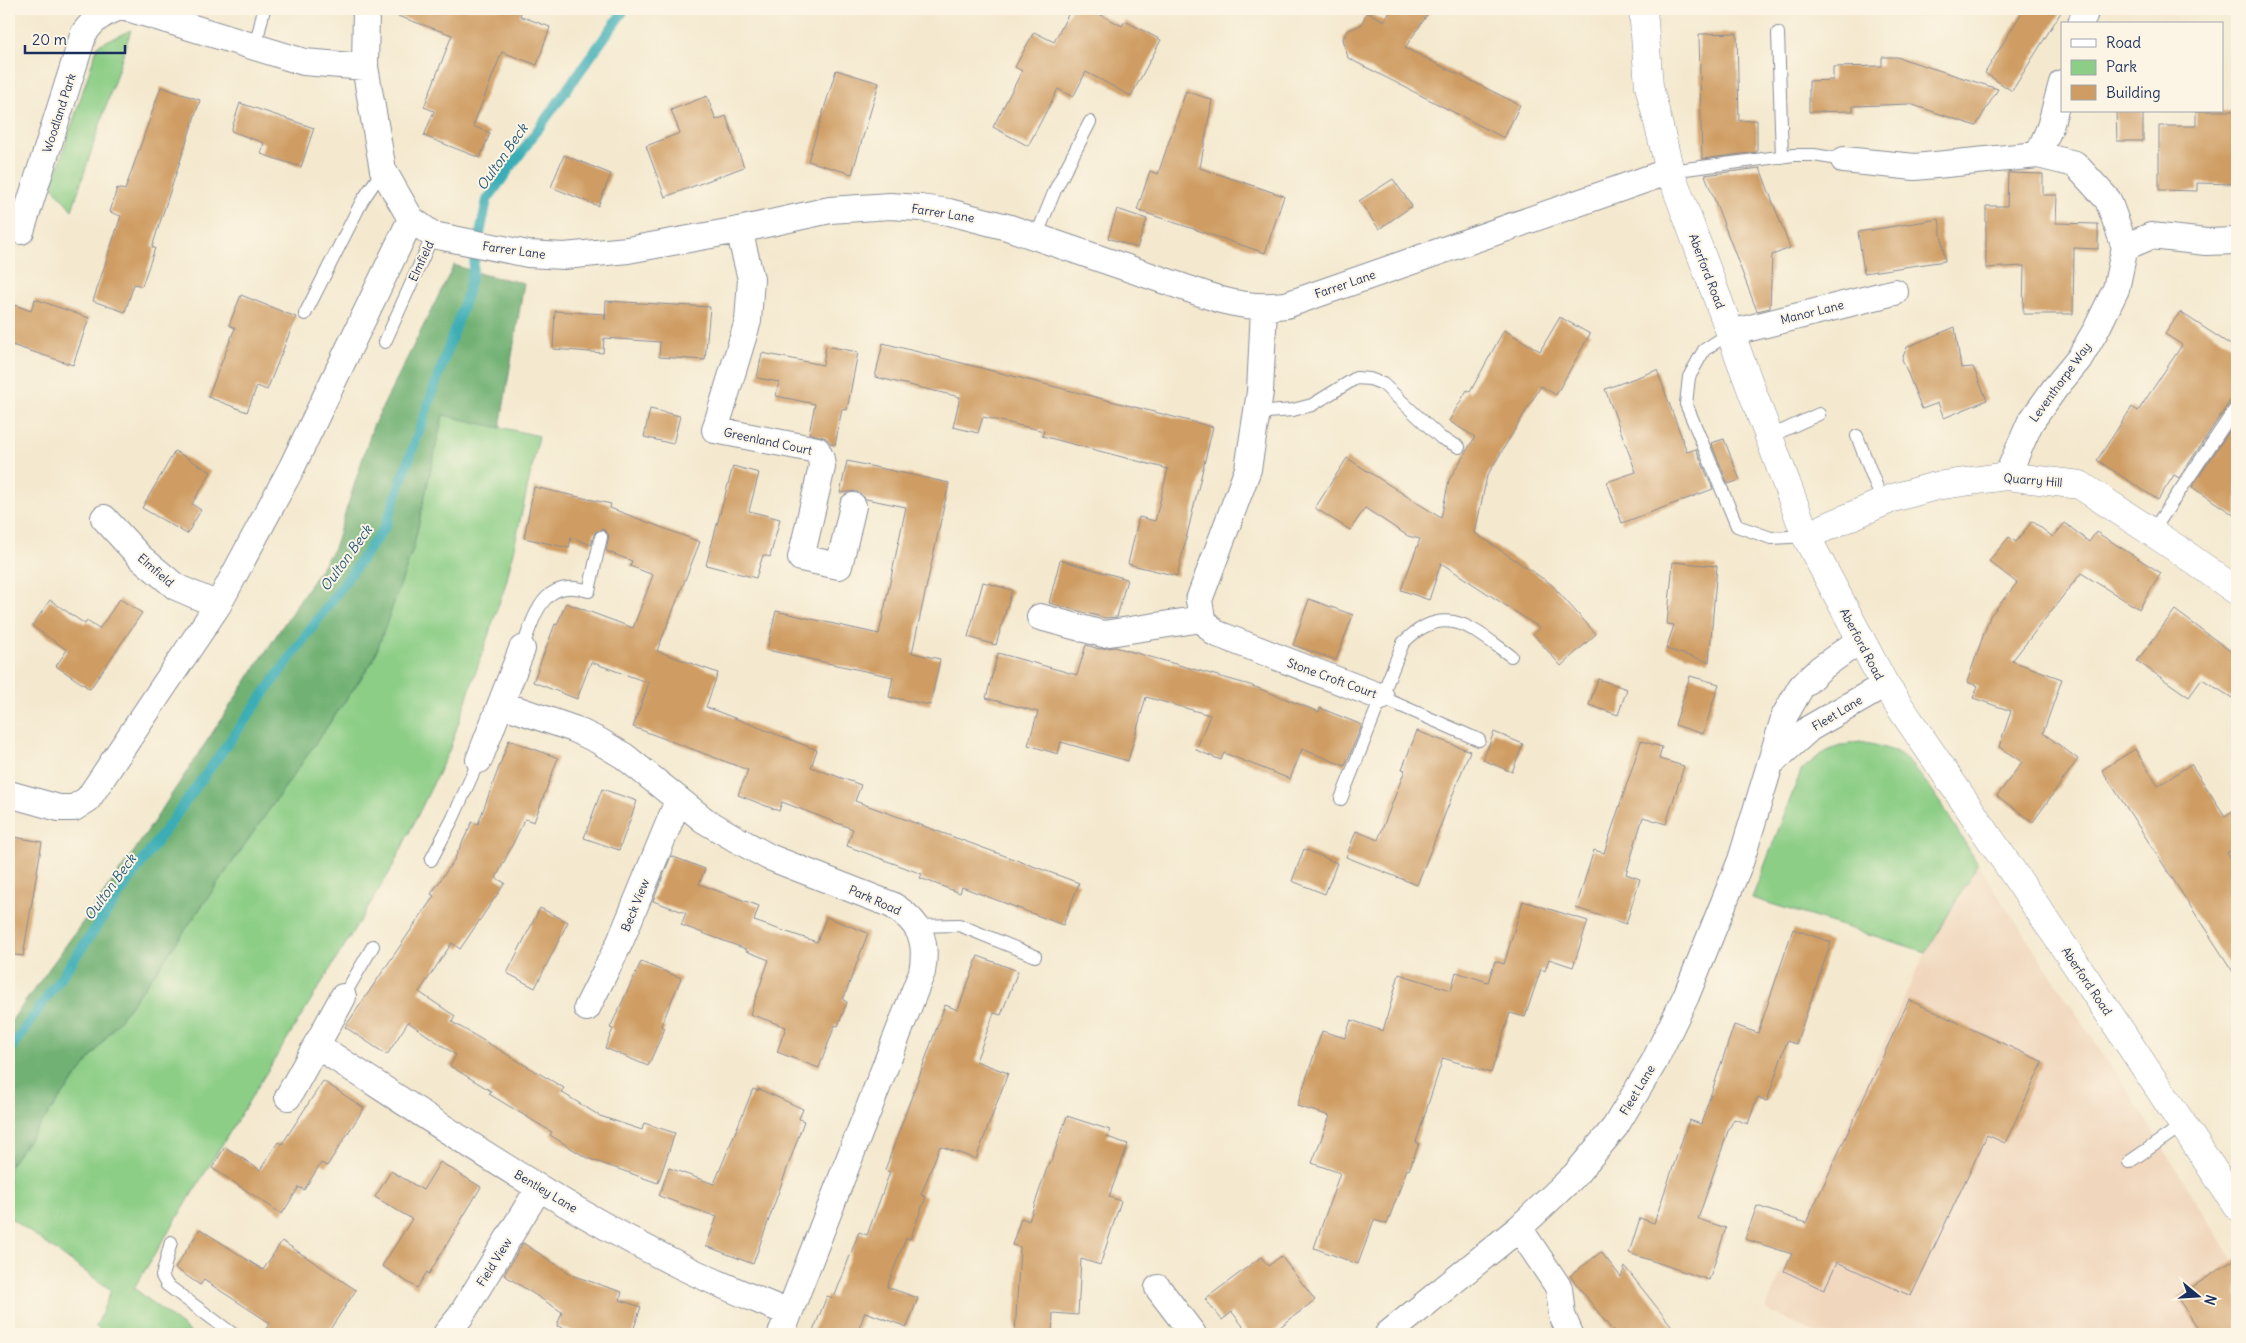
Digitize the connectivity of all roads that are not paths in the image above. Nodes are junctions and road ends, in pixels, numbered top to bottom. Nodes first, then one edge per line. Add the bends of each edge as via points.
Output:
1 (115, 9) edge
2 (131, 9) edge
3 (264, 9) edge
4 (366, 9) edge
5 (1643, 9) edge
6 (2086, 9) edge
7 (156, 12) edge
8 (2082, 22) edge
9 (1778, 33) dead end
10 (255, 48) junction
11 (365, 67) junction
12 (2061, 87) edge
13 (1090, 122) dead end
14 (2038, 155) junction
15 (1782, 157) junction
16 (1844, 160) joint
17 (383, 170) junction
18 (1670, 172) junction
19 (411, 219) junction
20 (739, 230) junction
21 (21, 231) dead end
22 (1036, 237) junction
23 (441, 238) junction
24 (2237, 241) edge
25 (2126, 247) junction
26 (1895, 292) dead end
27 (1264, 308) junction
28 (305, 314) dead end
29 (1730, 333) junction
30 (385, 342) dead end
31 (2237, 406) edge
32 (1256, 413) junction
33 (1820, 414) dead end
34 (1769, 436) junction
35 (1857, 436) dead end
36 (1459, 447) dead end
37 (2007, 476) junction
38 (1883, 503) junction
39 (853, 506) dead end
40 (104, 518) dead end
41 (2152, 532) junction
42 (1806, 536) junction
43 (601, 537) dead end
44 (2237, 592) edge
45 (218, 605) junction
46 (1040, 617) dead end
47 (1202, 619) junction
48 (1860, 640) junction
49 (522, 649) joint
50 (1511, 656) dead end
51 (1885, 685) junction
52 (1381, 698) junction
53 (500, 704) junction
54 (1479, 740) dead end
55 (479, 760) joint
56 (1769, 765) junction
57 (9, 794) edge
58 (1341, 799) dead end
59 (678, 801) junction
60 (431, 860) dead end
61 (916, 926) junction
62 (373, 946) dead end
63 (1034, 956) dead end
64 (343, 997) joint
65 (588, 1008) dead end
66 (316, 1045) junction
67 (288, 1097) dead end
68 (2183, 1125) junction
69 (2129, 1162) dead end
70 (539, 1188) junction
71 (2237, 1206) edge
72 (1519, 1228) junction
73 (170, 1242) dead end
74 (1158, 1288) dead end
75 (785, 1324) edge
76 (233, 1334) edge
77 (446, 1334) edge
78 (1193, 1334) edge
79 (1388, 1334) edge
80 (1570, 1334) edge

1 - 21 street, Woodland Park via 102,14 84,33
2 - 7 street
3 - 10 lane
4 - 11 street, Farrer Lane
5 - 18 main road, Aberford Road via 1648,86
6 - 8 street
7 - 10 street
9 - 15 lane
10 - 11 street via 304,62
11 - 17 street, Farrer Lane
12 - 14 street
13 - 22 lane via 1055,190
14 - 16 street via 1914,167
14 - 25 street via 2075,164 2108,200
15 - 16 lane via 1814,155
15 - 18 lane
17 - 19 street, Farrer Lane
17 - 28 lane via 362,201
18 - 27 street, Farrer Lane via 1286,305
18 - 29 main road, Aberford Road
19 - 23 street, Farrer Lane
19 - 45 street via 292,467
20 - 22 street, Farrer Lane via 830,210 890,206 978,218
20 - 23 street, Farrer Lane via 628,250 564,256 528,254
20 - 39 street, Greenland Court via 751,279 748,320 715,430 816,450 822,467 801,558 839,566
22 - 27 street, Farrer Lane via 1221,300
23 - 30 lane, Elmfield
24 - 25 street via 2206,242 2151,236
25 - 37 street, Leventhorpe Way via 2116,289 2097,328 2079,359 2030,423
26 - 29 street, Manor Lane
27 - 32 street
29 - 34 main road, Aberford Road
29 - 42 lane via 1704,350 1690,377 1686,404 1737,526 1770,538
31 - 41 lane
32 - 36 lane via 1312,405 1356,378 1370,379 1383,384 1441,438
32 - 47 street via 1248,469 1199,600
33 - 34 lane
34 - 42 main road, Aberford Road
35 - 38 lane
37 - 38 main road, Quarry Hill via 1936,486
37 - 41 main road, Quarry Hill via 2080,485
38 - 42 main road, Quarry Hill
40 - 45 street, Elmfield via 140,557 176,587
41 - 44 main road, Quarry Hill
42 - 48 main road, Aberford Road
43 - 49 lane via 589,591 566,587 545,598
45 - 57 street via 88,799 74,808 60,808
46 - 47 street via 1103,634
47 - 52 street, Stone Croft Court via 1215,633
48 - 51 main road, Aberford Road
48 - 56 street, Fleet Lane via 1801,686 1785,715
49 - 53 street
50 - 52 lane, Stone Croft Court via 1471,627 1441,621 1427,625 1413,632 1403,643
51 - 56 street, Fleet Lane via 1810,728
51 - 68 main road, Aberford Road
52 - 54 lane
52 - 58 lane
53 - 55 street
53 - 59 street, Park Road via 600,741 624,756
55 - 60 lane
56 - 72 street, Fleet Lane via 1729,891 1686,996 1654,1062 1615,1127 1575,1175
59 - 61 street, Park Road via 736,840 769,857 892,905
59 - 65 street, Beck View via 620,942
61 - 63 lane via 959,925
61 - 75 street, Park Road via 923,940 922,972
62 - 64 lane
64 - 66 street
66 - 67 street
66 - 70 street, Bentley Lane
68 - 69 lane
68 - 71 main road, Aberford Road
70 - 75 street, Bentley Lane
70 - 77 street, Field View via 460,1317
72 - 79 street, Fleet Lane
72 - 80 street via 1559,1288 1562,1315
73 - 76 lane via 162,1276 167,1285
74 - 78 street

